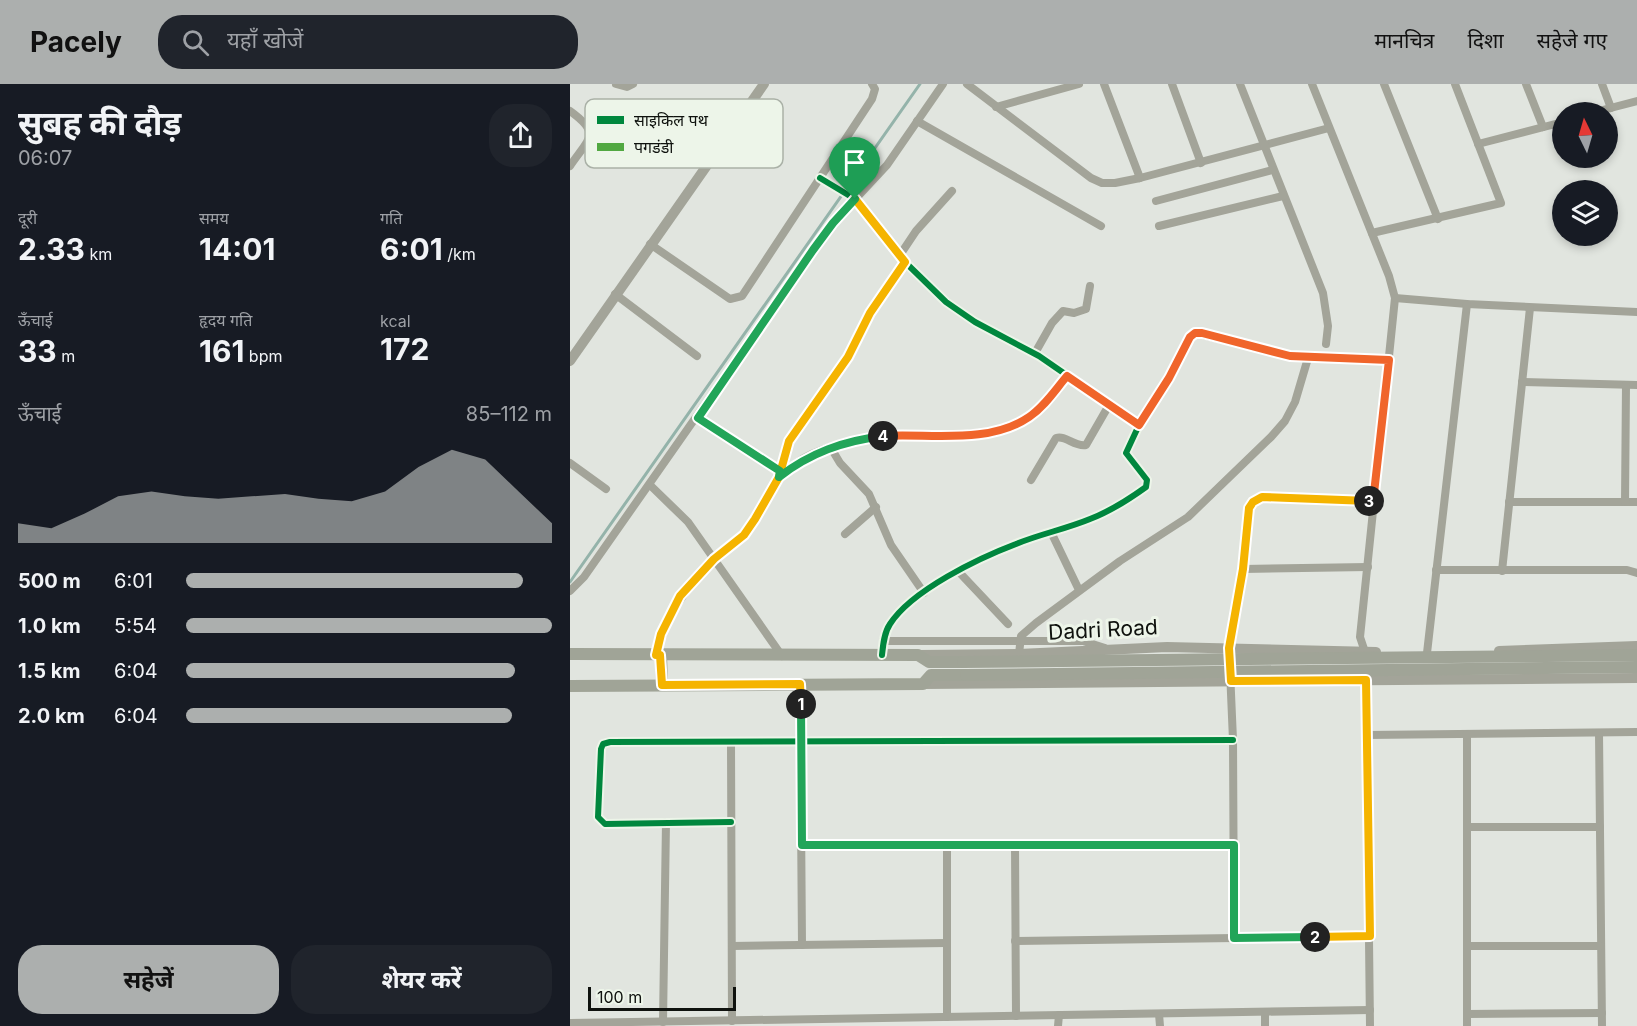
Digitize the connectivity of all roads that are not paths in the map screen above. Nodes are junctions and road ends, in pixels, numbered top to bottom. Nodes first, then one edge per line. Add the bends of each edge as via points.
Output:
1 (616, 84) edge
2 (633, 84) edge
3 (764, 84) edge
4 (872, 84) edge
5 (943, 84) edge
6 (967, 84) edge
7 (1079, 84) edge
8 (1104, 84) edge
9 (1172, 84) edge
10 (1240, 84) edge
11 (1312, 84) edge
12 (1384, 84) edge
13 (1455, 84) edge
14 (1526, 84) edge
15 (1602, 84) edge
16 (753, 99) edge
17 (1637, 101) edge
18 (1609, 102) edge
19 (1618, 106) edge
20 (996, 107) junction
21 (570, 111) edge
22 (917, 121) junction
23 (585, 122) edge
24 (1552, 125) edge
25 (1543, 127) junction
26 (1329, 128) junction
27 (585, 144) edge
28 (1478, 144) junction
29 (1264, 147) junction
30 (1201, 163) junction
31 (570, 166) edge
32 (704, 168) edge
33 (1272, 170) junction
34 (820, 178) junction
35 (1140, 178) junction
36 (952, 190) dead end
37 (1283, 196) junction
38 (852, 197) junction
39 (1156, 201) dead end
40 (1438, 219) junction
41 (1101, 226) dead end
42 (1159, 226) dead end
43 (1372, 233) junction
44 (650, 244) junction
45 (903, 259) junction
46 (1090, 286) dead end
47 (615, 294) junction
48 (1395, 298) junction
49 (1467, 304) junction
50 (1530, 308) junction
51 (1637, 312) edge
52 (1326, 344) dead end
53 (1035, 354) junction
54 (697, 356) dead end
55 (1308, 358) junction
56 (1389, 360) junction
57 (570, 361) edge
58 (1067, 376) junction
59 (1522, 382) junction
60 (1626, 385) junction
61 (1637, 385) edge
62 (1109, 405) junction
63 (698, 418) junction
64 (1139, 425) junction
65 (831, 448) junction
66 (570, 463) edge
67 (779, 474) junction
68 (1031, 480) dead end
69 (650, 485) junction
70 (606, 489) dead end
71 (1373, 502) junction
72 (1509, 502) junction
73 (1625, 502) junction
74 (1637, 502) edge
75 (876, 507) junction
76 (1051, 532) junction
77 (845, 534) dead end
78 (714, 559) junction
79 (1368, 567) junction
80 (1243, 569) junction
81 (1436, 570) junction
82 (957, 571) junction
83 (1502, 571) junction
84 (1637, 573) edge
85 (1080, 590) junction
86 (570, 591) edge
87 (924, 593) junction
88 (1008, 624) dead end
89 (1020, 640) junction
90 (883, 641) junction
91 (1637, 646) edge
92 (1105, 648) junction
93 (1138, 648) junction
94 (1229, 648) junction
95 (1614, 648) junction
96 (1365, 652) junction
97 (1428, 652) junction
98 (570, 654) edge
99 (1019, 654) junction
100 (658, 655) junction
101 (882, 655) junction
102 (918, 655) junction
103 (1637, 655) edge
104 (782, 656) junction
105 (1637, 667) edge
106 (1613, 678) junction
107 (1637, 678) edge
108 (1366, 680) junction
109 (1231, 681) junction
110 (1141, 682) junction
111 (800, 684) junction
112 (923, 684) junction
113 (662, 685) junction
114 (570, 686) edge
115 (1637, 732) edge
116 (1599, 733) junction
117 (1467, 734) junction
118 (1368, 735) junction
119 (1233, 741) junction
120 (731, 743) junction
121 (802, 743) junction
122 (666, 822) junction
123 (731, 822) junction
124 (1467, 827) junction
125 (1600, 827) junction
126 (802, 845) junction
127 (947, 845) junction
128 (1015, 845) junction
129 (1234, 845) junction
130 (1370, 936) junction
131 (1234, 938) junction
132 (1015, 941) junction
133 (947, 943) junction
134 (802, 945) junction
135 (732, 946) junction
136 (1467, 946) junction
137 (1601, 946) junction
138 (1370, 1010) junction
139 (1265, 1012) junction
140 (1602, 1013) junction
141 (1159, 1014) junction
142 (1467, 1014) junction
143 (1016, 1016) junction
144 (1059, 1016) junction
145 (947, 1017) junction
146 (732, 1021) junction
147 (663, 1022) junction
148 (836, 1022) edge
149 (570, 1023) edge
150 (1058, 1026) edge
151 (1160, 1026) edge
152 (1265, 1026) edge
153 (1370, 1026) edge
154 (1467, 1026) edge
155 (1602, 1026) edge

1 - 2 street
3 - 16 street
4 - 34 street via 872,99
5 - 22 street
6 - 20 street
7 - 20 street
8 - 35 street
9 - 30 street
10 - 29 street
11 - 26 street
12 - 40 street
13 - 28 street
14 - 25 street
15 - 18 street
17 - 19 street
20 - 35 street via 1091,178 1102,183
21 - 23 street
22 - 38 street via 887,165
22 - 41 street
24 - 25 street
25 - 28 street
26 - 29 street
26 - 43 street
27 - 31 street
28 - 40 street via 1501,203
29 - 30 street
29 - 33 street
30 - 35 street
32 - 44 street
33 - 37 street
33 - 39 street
34 - 38 street
34 - 44 street via 736,300
36 - 45 street via 916,231
37 - 42 street
37 - 52 street via 1323,293 1328,318
38 - 45 street
38 - 63 street
40 - 43 street
43 - 48 street
44 - 47 street
45 - 53 street via 946,302
45 - 67 street via 848,357 789,441
46 - 53 street via 1086,309 1063,311
47 - 54 street
47 - 57 street
48 - 49 street
48 - 56 street
49 - 50 street
49 - 81 street
50 - 51 street
50 - 59 street
53 - 58 street
55 - 56 street
55 - 64 street via 1195,333
55 - 85 street via 1294,402 1271,437 1188,516
56 - 71 street
58 - 62 street
58 - 65 street via 1047,402 1008,427 974,434 880,436
59 - 60 street
59 - 72 street
60 - 61 street
60 - 73 street
62 - 64 street
62 - 68 street via 1086,445 1056,438
63 - 67 street
63 - 69 street
64 - 76 street via 1126,453 1145,476 1146,487 1116,508
65 - 67 street
65 - 75 street
66 - 70 street
67 - 78 street via 744,535
69 - 78 street via 688,522
69 - 86 street
71 - 79 street
71 - 80 street via 1262,497 1249,508
72 - 73 street
72 - 83 street
73 - 74 street
75 - 77 street
75 - 87 street via 891,545
76 - 82 street
76 - 85 street
78 - 100 street via 680,596 661,634
78 - 104 street
79 - 80 street
79 - 96 street via 1360,637
80 - 94 street
81 - 83 street
81 - 97 street
82 - 87 street
82 - 88 street
83 - 84 street
85 - 89 street
87 - 90 street via 889,626
89 - 90 street
89 - 92 street via 1083,641
89 - 99 street
90 - 101 street
91 - 95 street, Dadri Road
92 - 93 street, Dadri Road
92 - 99 street, Dadri Road
93 - 94 street, Dadri Road
93 - 110 street
94 - 96 street, Dadri Road
94 - 109 street
95 - 97 street, Dadri Road
95 - 106 street
96 - 97 street, Dadri Road
98 - 100 main road, Dadri Road
99 - 102 street, Dadri Road
100 - 104 main road, Dadri Road
100 - 113 main road
101 - 102 main road, Dadri Road
101 - 104 main road, Dadri Road
102 - 103 main road, bridge via 929,662 963,662
105 - 112 main road, bridge via 931,675
106 - 107 street
106 - 108 street
108 - 109 street
108 - 118 street
109 - 110 street
109 - 119 street
110 - 112 street
111 - 112 main road
111 - 113 main road
111 - 121 street
113 - 114 main road
115 - 116 street
116 - 117 street
116 - 125 street
117 - 118 street
117 - 124 street
118 - 130 street
119 - 121 street
119 - 129 street
120 - 121 street
120 - 122 street via 603,744 601,821
120 - 123 street
121 - 126 street
122 - 123 street
122 - 147 street
123 - 135 street
124 - 125 street
124 - 136 street
125 - 137 street
126 - 127 street
126 - 134 street
127 - 128 street
127 - 133 street
128 - 129 street
128 - 132 street
129 - 131 street
130 - 131 street
130 - 138 street
131 - 132 street
132 - 143 street
133 - 134 street
133 - 145 street
134 - 135 street
135 - 146 street
136 - 137 street
136 - 142 street
137 - 140 street
138 - 139 street
138 - 153 street
139 - 141 street
139 - 152 street
140 - 142 street
140 - 155 street
141 - 144 street
141 - 151 street
142 - 154 street
143 - 144 street
143 - 145 street
144 - 150 street
145 - 148 street
146 - 147 street
146 - 148 street
147 - 149 street

